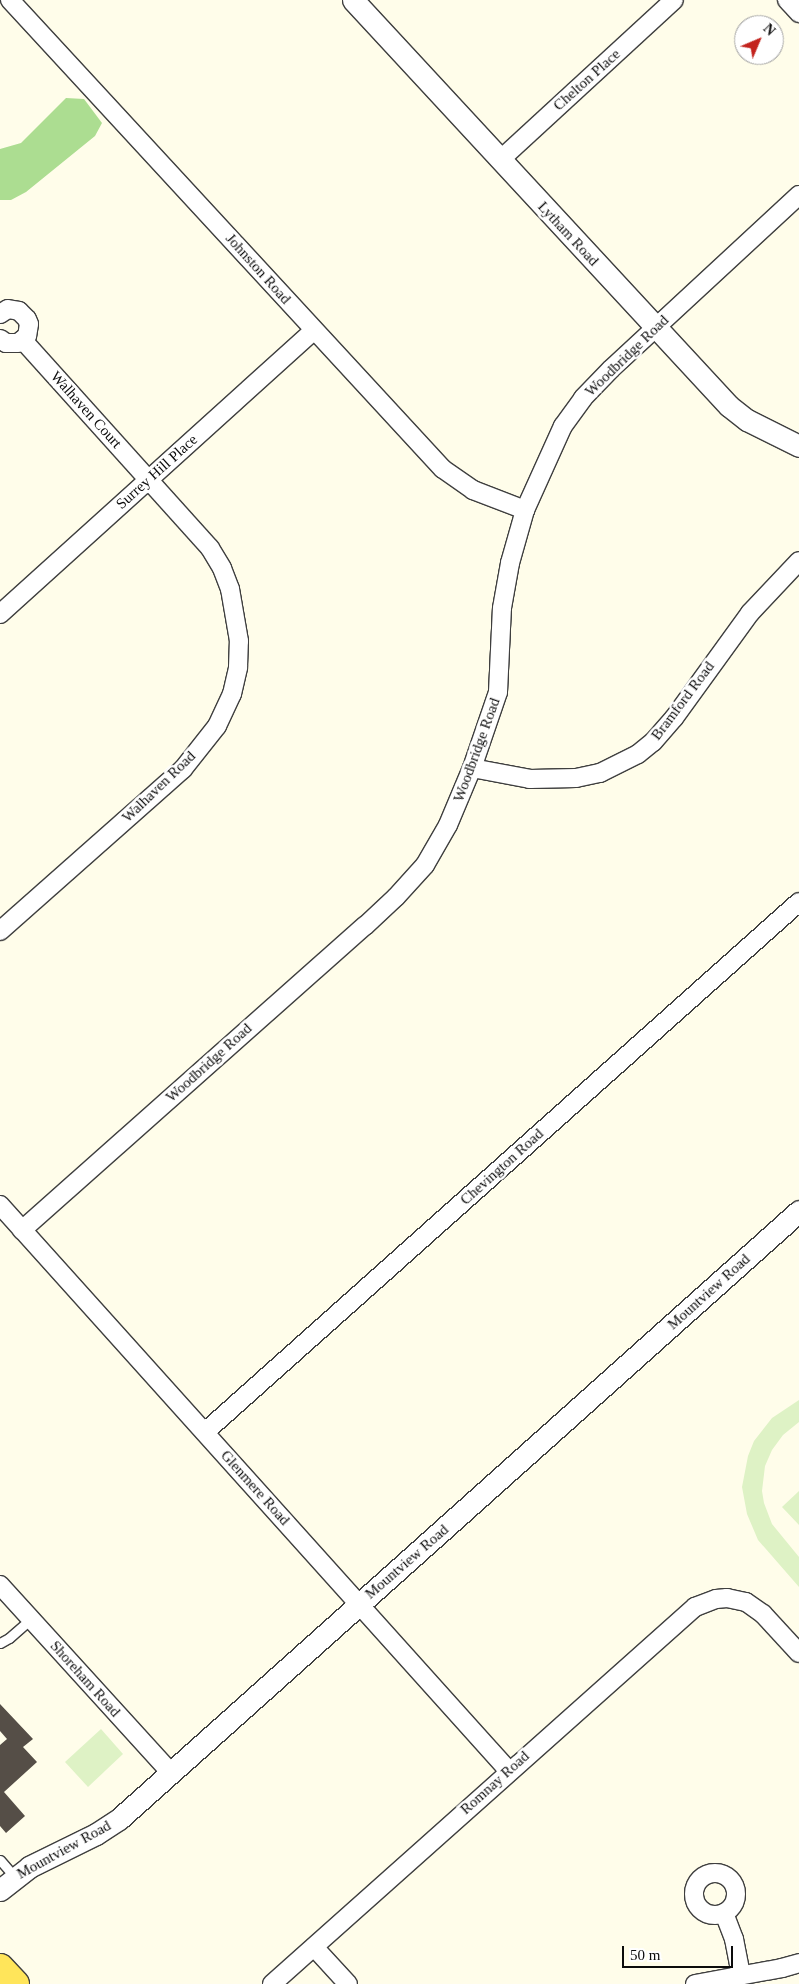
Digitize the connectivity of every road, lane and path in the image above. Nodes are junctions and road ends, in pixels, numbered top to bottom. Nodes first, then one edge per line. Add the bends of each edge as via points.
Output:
1 (10, 0) edge
2 (353, 0) edge
3 (674, 0) edge
4 (787, 0) edge
5 (799, 13) edge
6 (500, 160) junction
7 (799, 195) edge
8 (0, 314) edge
9 (655, 329) junction
10 (314, 330) junction
11 (0, 339) edge
12 (23, 340) junction
13 (799, 446) edge
14 (149, 479) junction
15 (526, 510) junction
16 (799, 561) edge
17 (0, 614) edge
18 (472, 768) junction
19 (799, 902) edge
20 (0, 931) edge
21 (0, 1205) edge
22 (799, 1211) edge
23 (22, 1230) junction
24 (205, 1432) junction
25 (0, 1585) edge
26 (360, 1603) junction
27 (31, 1619) junction
28 (0, 1643) edge
29 (799, 1653) edge
30 (509, 1771) junction
31 (171, 1773) junction
32 (0, 1860) edge
33 (8, 1883) edge
34 (724, 1913) dead end
35 (314, 1947) junction
36 (799, 1963) edge
37 (0, 1968) edge
38 (742, 1975) junction
39 (15, 1984) edge
40 (272, 1984) edge
41 (348, 1984) edge
42 (695, 1984) edge

1 - 10 street, Johnston Road
2 - 6 street, Lytham Road
3 - 6 street, Chelton Place
4 - 5 street
6 - 9 street, Lytham Road
7 - 9 street, Woodbridge Road
8 - 12 street via 14,309 24,314 29,330
9 - 13 street, Lytham Road via 729,406 747,420
9 - 15 street, Woodbridge Road via 583,398 563,426
10 - 14 street, Surrey Hill Place
10 - 15 street, Johnston Road via 444,469 473,490
11 - 12 street via 12,344
12 - 14 street, Walhaven Court
14 - 17 street, Surrey Hill Place
14 - 20 street, Walhaven Road via 210,548 222,568 230,589 239,641 232,694 216,726 183,769
15 - 18 street, Woodbridge Road via 510,563 502,608 498,692
16 - 18 street, Bramford Road via 750,613 674,718 638,754 600,773 576,778 530,780
18 - 23 street, Woodbridge Road via 448,825 425,865 396,897
19 - 24 street, Chevington Road
21 - 23 street, Glenmere Road
22 - 26 street, Mountview Road
23 - 24 street, Glenmere Road
24 - 26 street, Glenmere Road
25 - 27 street, Shoreham Road
26 - 30 street, Glenmere Road
26 - 31 street, Mountview Road
27 - 28 lane
27 - 31 street, Shoreham Road
29 - 30 street, Romnay Road via 746,1602 727,1598 705,1602 686,1614
30 - 35 street, Romnay Road
31 - 33 street, Mountview Road via 108,1827 40,1861
32 - 33 lane
34 - 38 street
35 - 40 street, Romnay Road
35 - 41 street
36 - 38 street
37 - 39 main road
38 - 42 street

